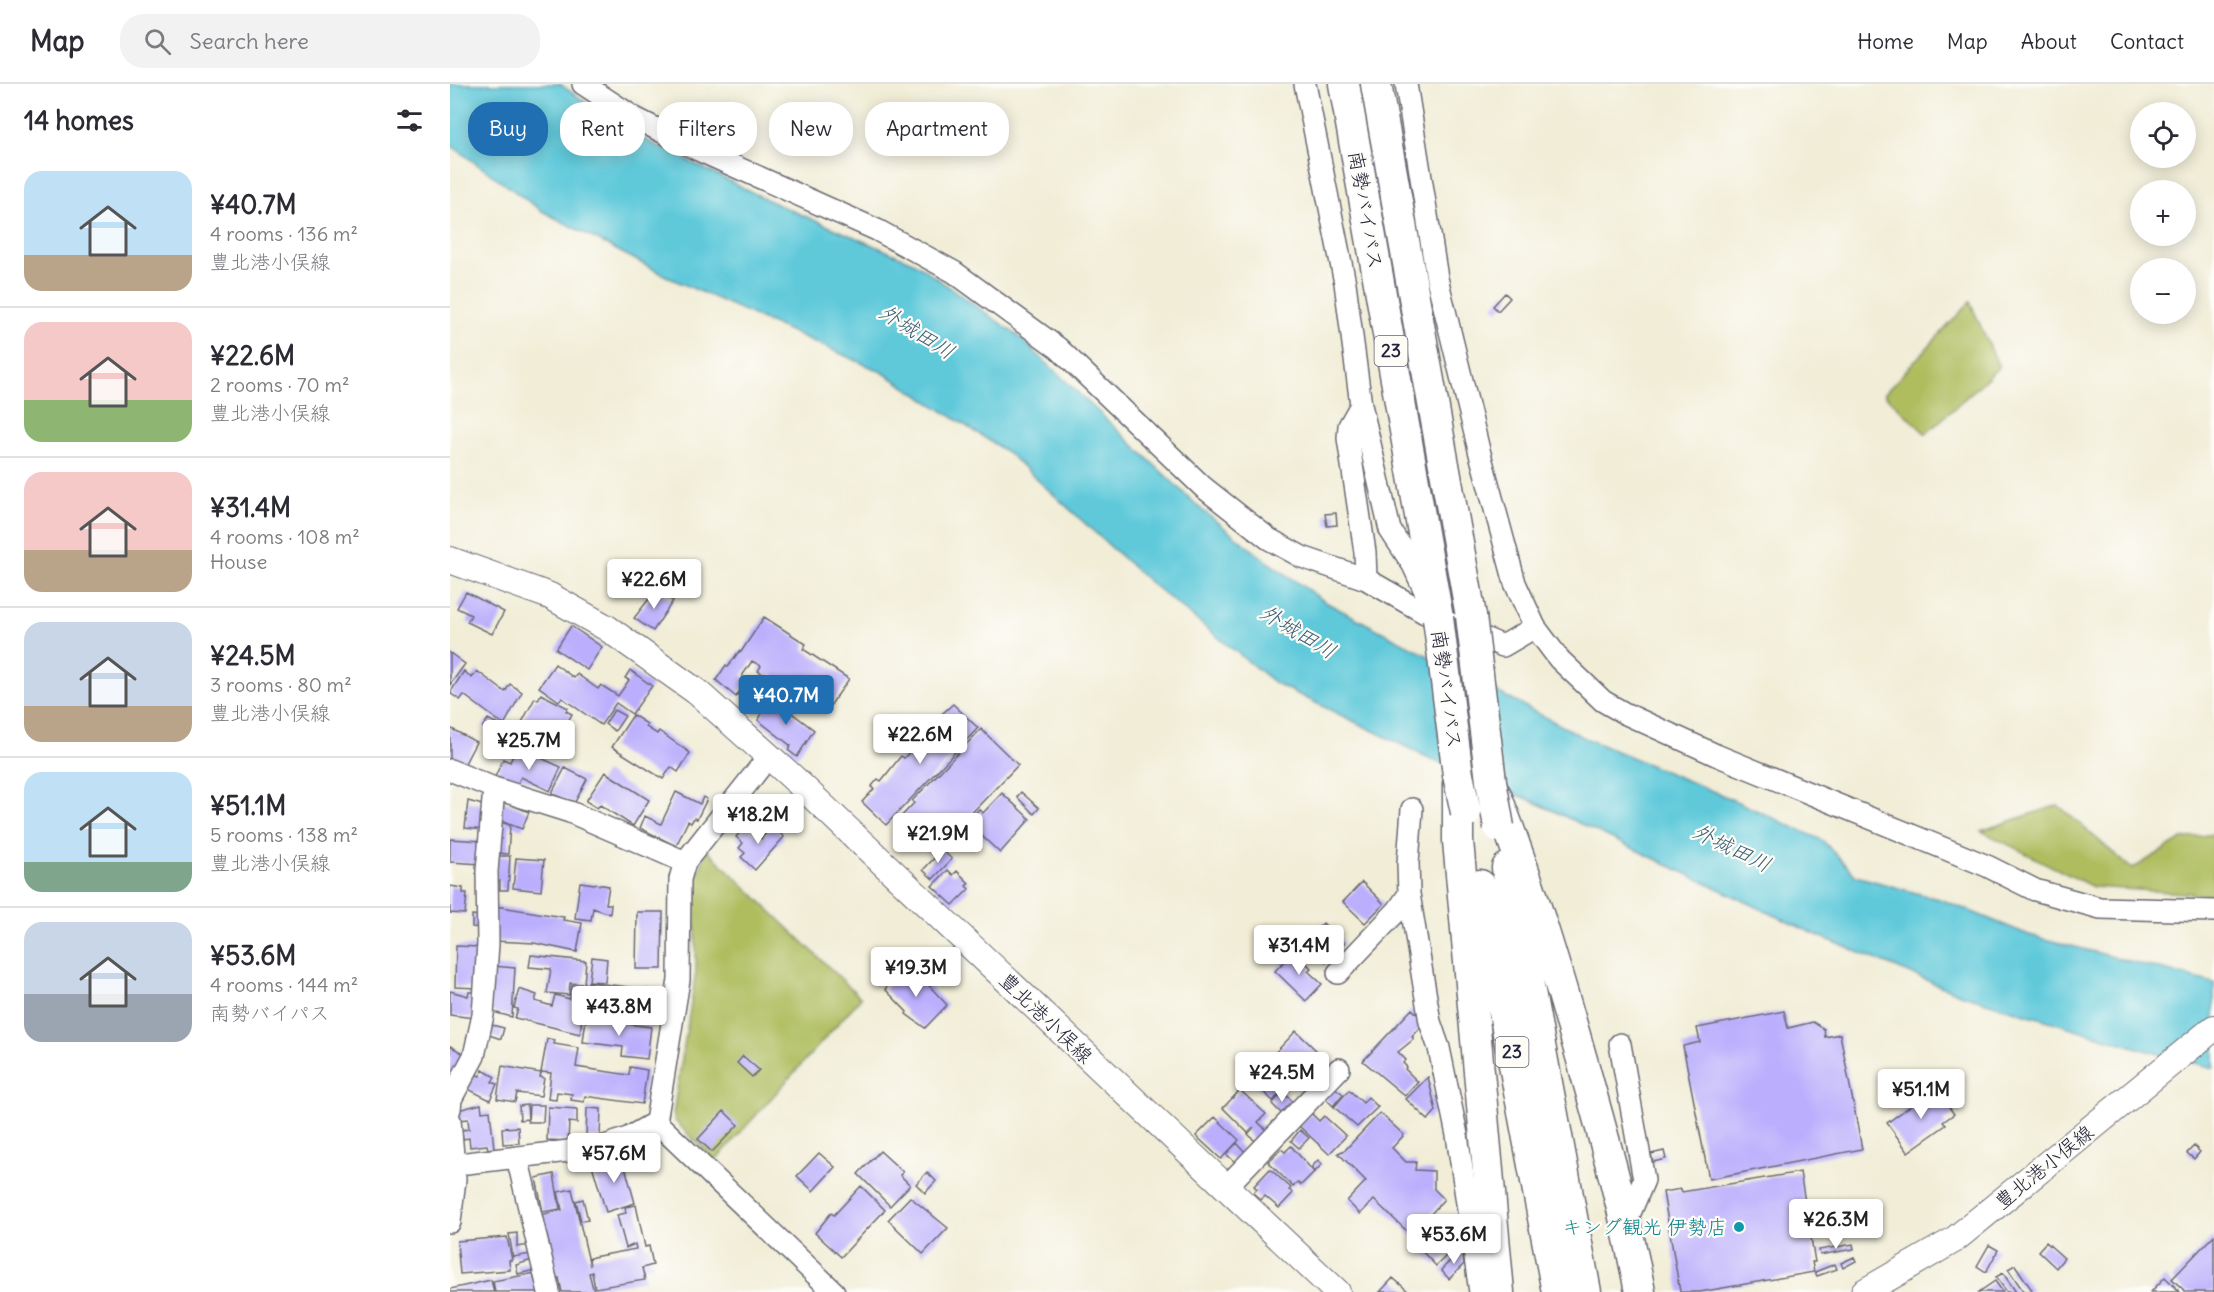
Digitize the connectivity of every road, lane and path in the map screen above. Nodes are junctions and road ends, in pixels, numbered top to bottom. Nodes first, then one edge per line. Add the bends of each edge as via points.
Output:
1 (583, 84) edge
2 (1305, 84) edge
3 (1344, 84) edge
4 (1376, 84) edge
5 (1406, 84) edge
6 (1361, 405) junction
7 (450, 560) edge
8 (1366, 579) junction
9 (1438, 618) junction
10 (1536, 627) junction
11 (769, 756) junction
12 (450, 770) edge
13 (1458, 775) junction
14 (1491, 781) junction
15 (494, 788) junction
16 (1412, 809) dead end
17 (685, 862) junction
18 (1409, 894) junction
19 (2214, 911) edge
20 (1338, 973) dead end
21 (2214, 1028) edge
22 (1620, 1044) dead end
23 (1339, 1069) dead end
24 (450, 1109) edge
25 (450, 1120) edge
26 (656, 1122) junction
27 (517, 1157) junction
28 (451, 1164) edge
29 (1225, 1188) junction
30 (1627, 1220) junction
31 (450, 1222) edge
32 (549, 1292) edge
33 (834, 1292) edge
34 (1338, 1292) edge
35 (1480, 1292) edge
36 (1499, 1292) edge
37 (1557, 1292) edge
38 (1586, 1292) edge
39 (1640, 1292) edge
40 (1864, 1292) edge

1 - 8 street via 634,118 877,230 954,272 1058,348 1235,515 1283,549
2 - 6 street via 1345,283
3 - 9 highway, 南勢バイパス / 23
4 - 14 highway, 南勢バイパス / 23, bridge via 1471,616
5 - 10 street via 1437,278 1515,583
6 - 8 street via 1349,426 1348,438
6 - 9 street via 1390,530 1413,565
7 - 11 main road, 豊北港小俣線 via 550,596 607,628 697,692
8 - 10 street via 1425,613 1503,646
9 - 13 highway, 南勢バイパス / 23, bridge
10 - 19 street via 1566,666 1603,701 1624,713 1987,866 2035,890 2100,908
11 - 17 street
11 - 29 main road, 豊北港小俣線
12 - 15 street
13 - 36 highway via 1458,841
13 - 37 highway, 南勢バイパス / 23, bridge
14 - 30 highway via 1558,974
14 - 38 highway, 南勢バイパス / 23, bridge
15 - 17 street via 570,812
15 - 24 street via 483,1015 474,1056 451,1099
16 - 18 street
17 - 26 street via 680,879 679,980
18 - 20 street
18 - 35 street via 1430,1022 1457,1135
21 - 40 main road, 豊北港小俣線 via 1954,1240
22 - 30 street via 1644,1180
23 - 29 street
25 - 28 street
26 - 27 street via 602,1147
26 - 33 street
27 - 28 street
27 - 32 street
28 - 31 street via 455,1179
29 - 34 main road, 豊北港小俣線
30 - 39 highway

